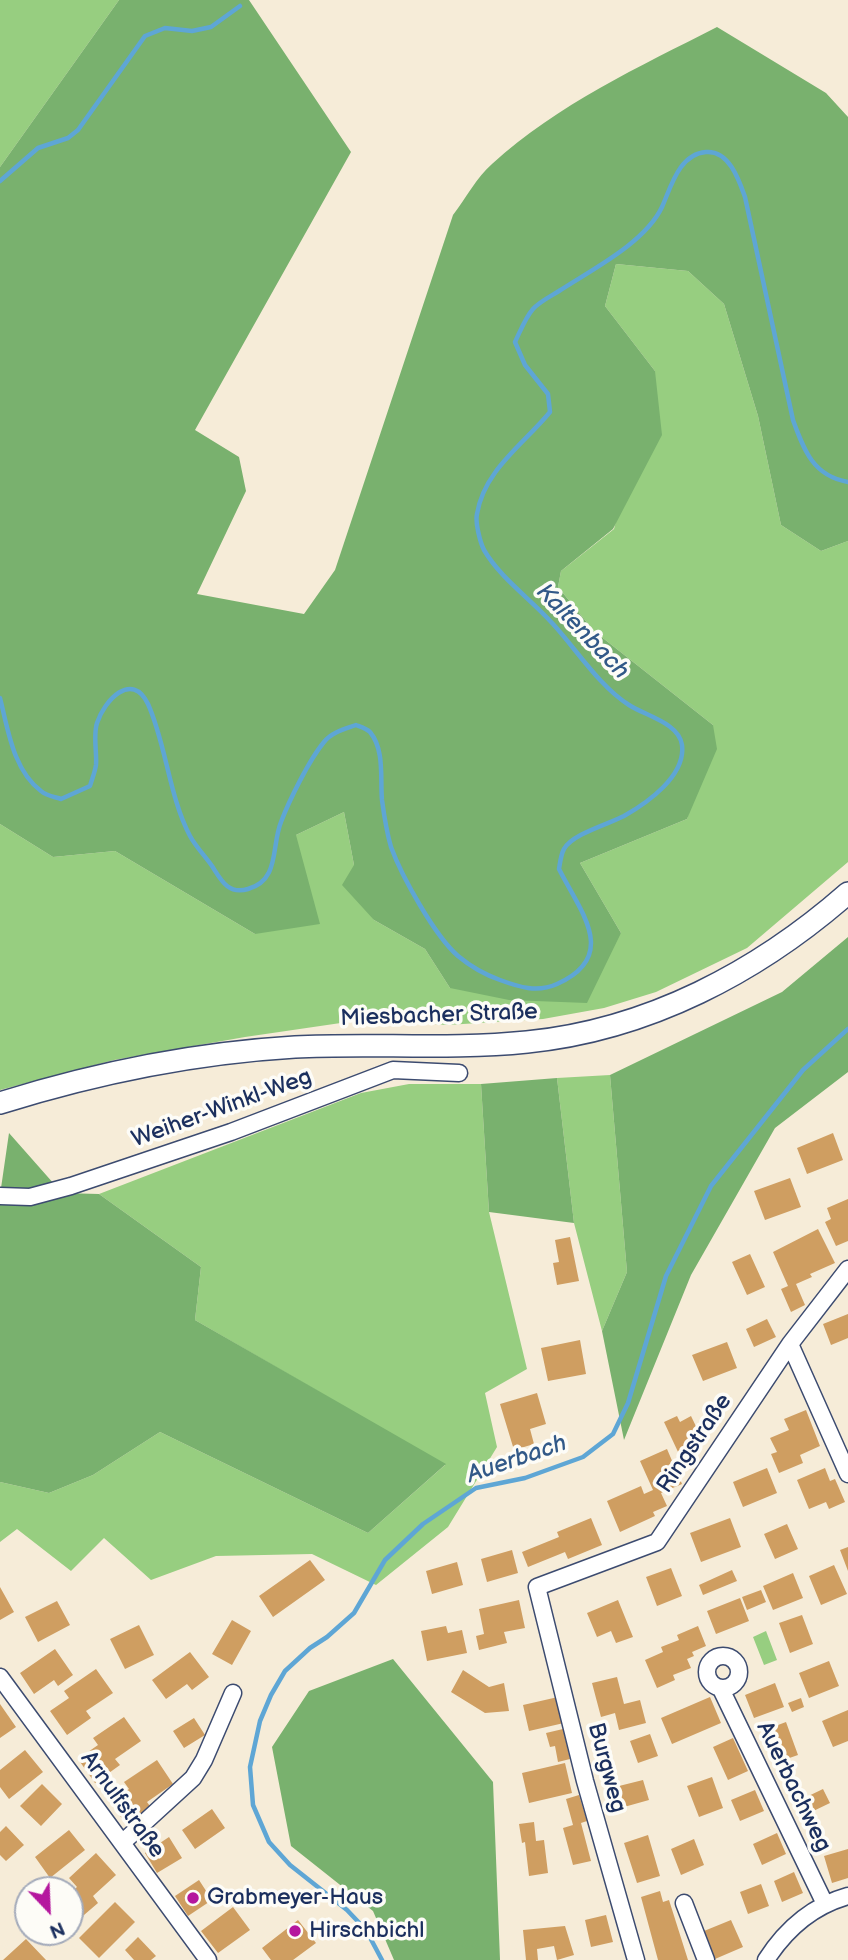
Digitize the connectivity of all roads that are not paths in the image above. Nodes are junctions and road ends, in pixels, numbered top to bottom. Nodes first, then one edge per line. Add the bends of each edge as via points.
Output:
1 (848, 893) edge
2 (459, 1073) dead end
3 (0, 1103) edge
4 (0, 1196) edge
5 (848, 1269) edge
6 (790, 1344) junction
7 (848, 1475) edge
8 (537, 1587) joint
9 (0, 1676) edge
10 (721, 1689) dead end
11 (233, 1693) dead end
12 (122, 1843) junction
13 (848, 1896) edge
14 (684, 1903) dead end
15 (825, 1904) junction
16 (208, 1960) edge
17 (636, 1960) edge
18 (706, 1960) edge
19 (766, 1960) edge

1 - 3 main road, Miesbacher Straße via 774,952 731,978 607,1027 517,1043 294,1047 218,1054 140,1066
2 - 4 street, Weiher-Winkl-Weg via 393,1070 71,1186 30,1197
5 - 6 street, Ringstraße
6 - 7 street
6 - 8 street, Ringstraße via 657,1542
8 - 17 street, Burgweg
9 - 12 street, Arnulfstraße
10 - 15 street, Auerbachweg
11 - 12 street via 193,1778
12 - 16 street, Arnulfstraße
13 - 15 street
14 - 18 street
15 - 19 street via 790,1928

